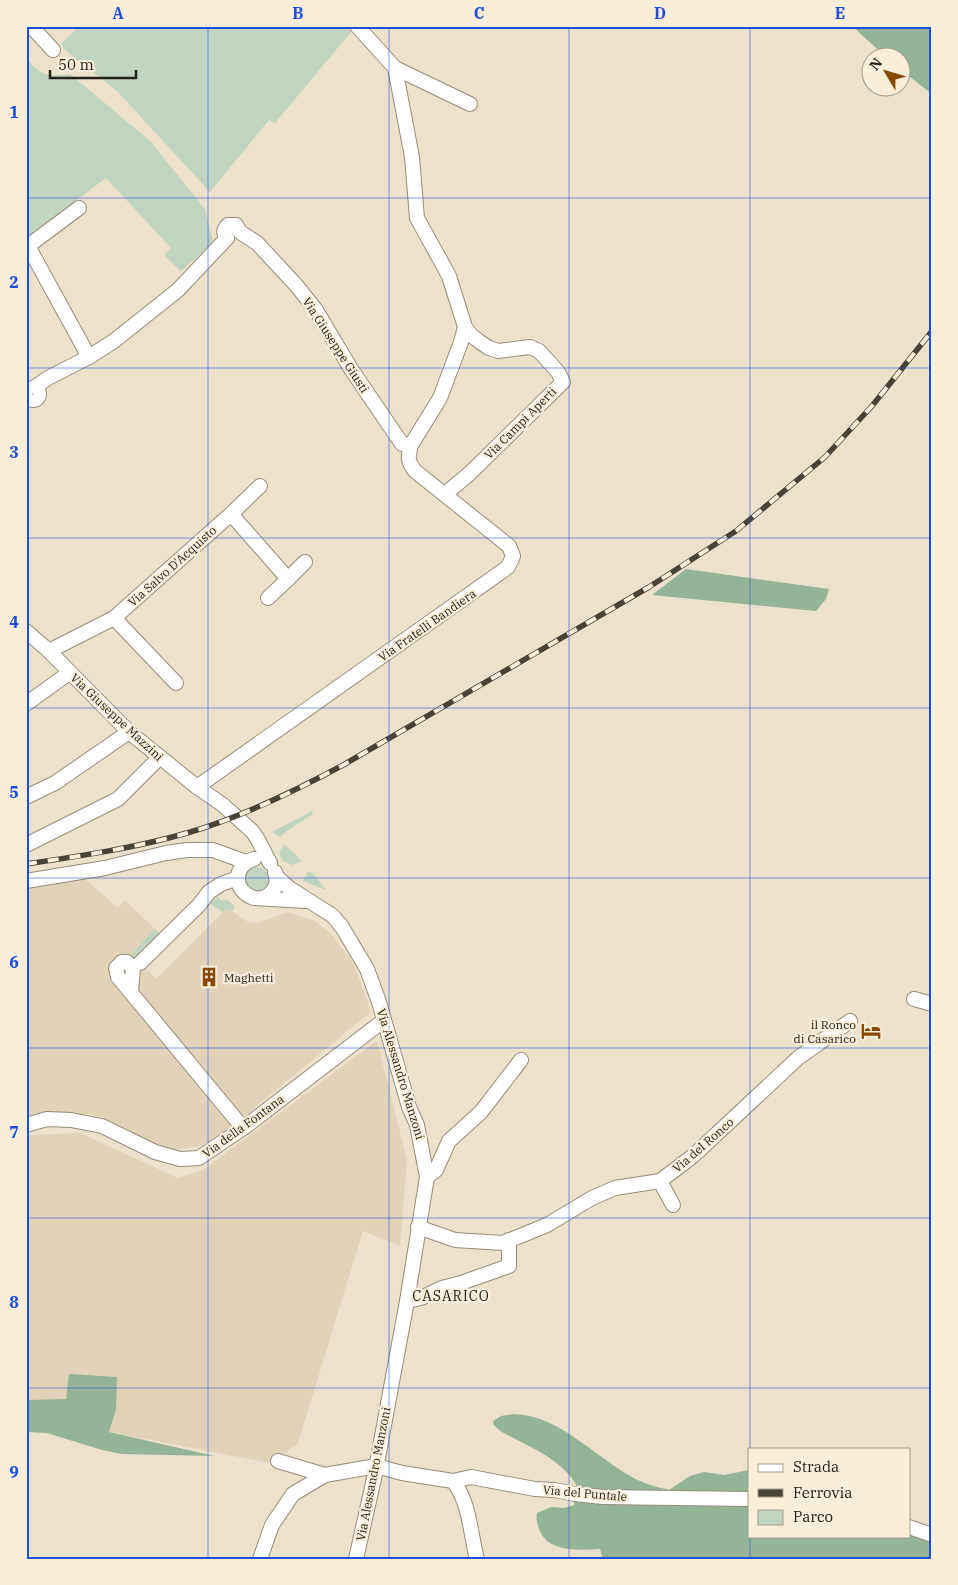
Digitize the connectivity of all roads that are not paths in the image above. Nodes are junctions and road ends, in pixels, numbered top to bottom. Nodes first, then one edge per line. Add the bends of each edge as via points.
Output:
1 (31, 26) edge
2 (357, 26) edge
3 (53, 50) dead end
4 (395, 68) junction
5 (470, 104) dead end
6 (79, 208) dead end
7 (465, 327) junction
8 (88, 358) junction
9 (29, 391) edge
10 (406, 445) junction
11 (260, 486) dead end
12 (445, 494) junction
13 (231, 514) junction
14 (305, 562) dead end
15 (288, 579) junction
16 (268, 598) dead end
17 (114, 618) junction
18 (26, 631) edge
19 (49, 652) junction
20 (69, 672) junction
21 (176, 683) dead end
22 (26, 704) edge
23 (130, 732) junction
24 (160, 757) junction
25 (197, 787) junction
26 (26, 797) edge
27 (246, 826) junction
28 (26, 845) edge
29 (270, 863) junction
30 (242, 873) junction
31 (277, 877) junction
32 (26, 880) edge
33 (263, 898) junction
34 (310, 901) junction
35 (140, 963) dead end
36 (131, 992) dead end
37 (914, 999) dead end
38 (932, 1004) edge
39 (383, 1021) junction
40 (850, 1021) dead end
41 (521, 1060) dead end
42 (26, 1125) edge
43 (243, 1128) junction
44 (427, 1177) junction
45 (660, 1181) junction
46 (673, 1205) dead end
47 (418, 1227) junction
48 (509, 1240) junction
49 (407, 1301) junction
50 (278, 1460) dead end
51 (376, 1466) junction
52 (325, 1475) junction
53 (453, 1481) junction
54 (748, 1499) edge
55 (910, 1527) edge
56 (932, 1535) edge
57 (260, 1559) edge
58 (356, 1559) edge
59 (477, 1559) edge

1 - 3 street
2 - 4 street
4 - 5 street
4 - 7 street via 412,156 417,218 449,276
6 - 8 street via 28,246
7 - 10 street via 440,398
7 - 12 street, Via Campi Aperti via 480,342 498,351 530,346 539,350 563,382
8 - 9 street, Via Giuseppe Giusti
8 - 10 street, Via Giuseppe Giusti via 178,290 227,238 224,232 228,225 236,225 240,232 257,243 316,310 351,369
10 - 12 street, Via Fratelli Bandiera via 414,471
11 - 13 street, Via Salvo D'Acquisto
12 - 25 street, Via Fratelli Bandiera via 509,546 513,556 508,567
13 - 15 street
13 - 17 street, Via Salvo D'Acquisto
14 - 15 street
15 - 16 street
17 - 19 street, Via Salvo D'Acquisto
17 - 21 street
18 - 19 street, Via Giuseppe Mazzini
19 - 20 street, Via Giuseppe Mazzini
20 - 22 street
20 - 23 street, Via Giuseppe Mazzini
23 - 24 street, Via Giuseppe Mazzini
23 - 26 street via 55,783
24 - 25 street, Via Giuseppe Mazzini
24 - 28 street via 118,799
25 - 27 street, Via Giuseppe Mazzini
27 - 29 street, Via Alessandro Manzoni via 256,835
27 - 30 street via 250,848
29 - 30 street via 258,859
29 - 31 street, Via Alessandro Manzoni
30 - 32 street via 202,850 177,851 106,868
30 - 33 street via 248,896
30 - 35 street via 209,892
31 - 33 street via 272,892
31 - 34 street, Via Alessandro Manzoni
33 - 34 street
34 - 39 street, Via Alessandro Manzoni via 328,912 342,927 367,969
36 - 43 street
37 - 38 street
39 - 43 street, Via della Fontana
39 - 44 street, Via Alessandro Manzoni via 417,1125
40 - 45 street, Via del Ronco via 798,1058 693,1156
41 - 44 street via 481,1112 449,1141 436,1170
42 - 43 street, Via della Fontana via 47,1119 102,1126 155,1152 180,1159 199,1158
44 - 47 street, Via Alessandro Manzoni
45 - 46 street
45 - 48 street, Via del Ronco via 615,1188 547,1225
47 - 48 street, Via del Ronco via 456,1240 503,1243
47 - 49 street, Via Alessandro Manzoni
48 - 49 street via 509,1266
49 - 51 street, Via Alessandro Manzoni
50 - 52 street
51 - 52 street
51 - 53 street, Via del Puntale
51 - 58 street, Via Alessandro Manzoni
52 - 57 street via 293,1494 272,1525
53 - 54 street, Via del Puntale via 471,1476 575,1494
53 - 59 street via 465,1501
55 - 56 street

